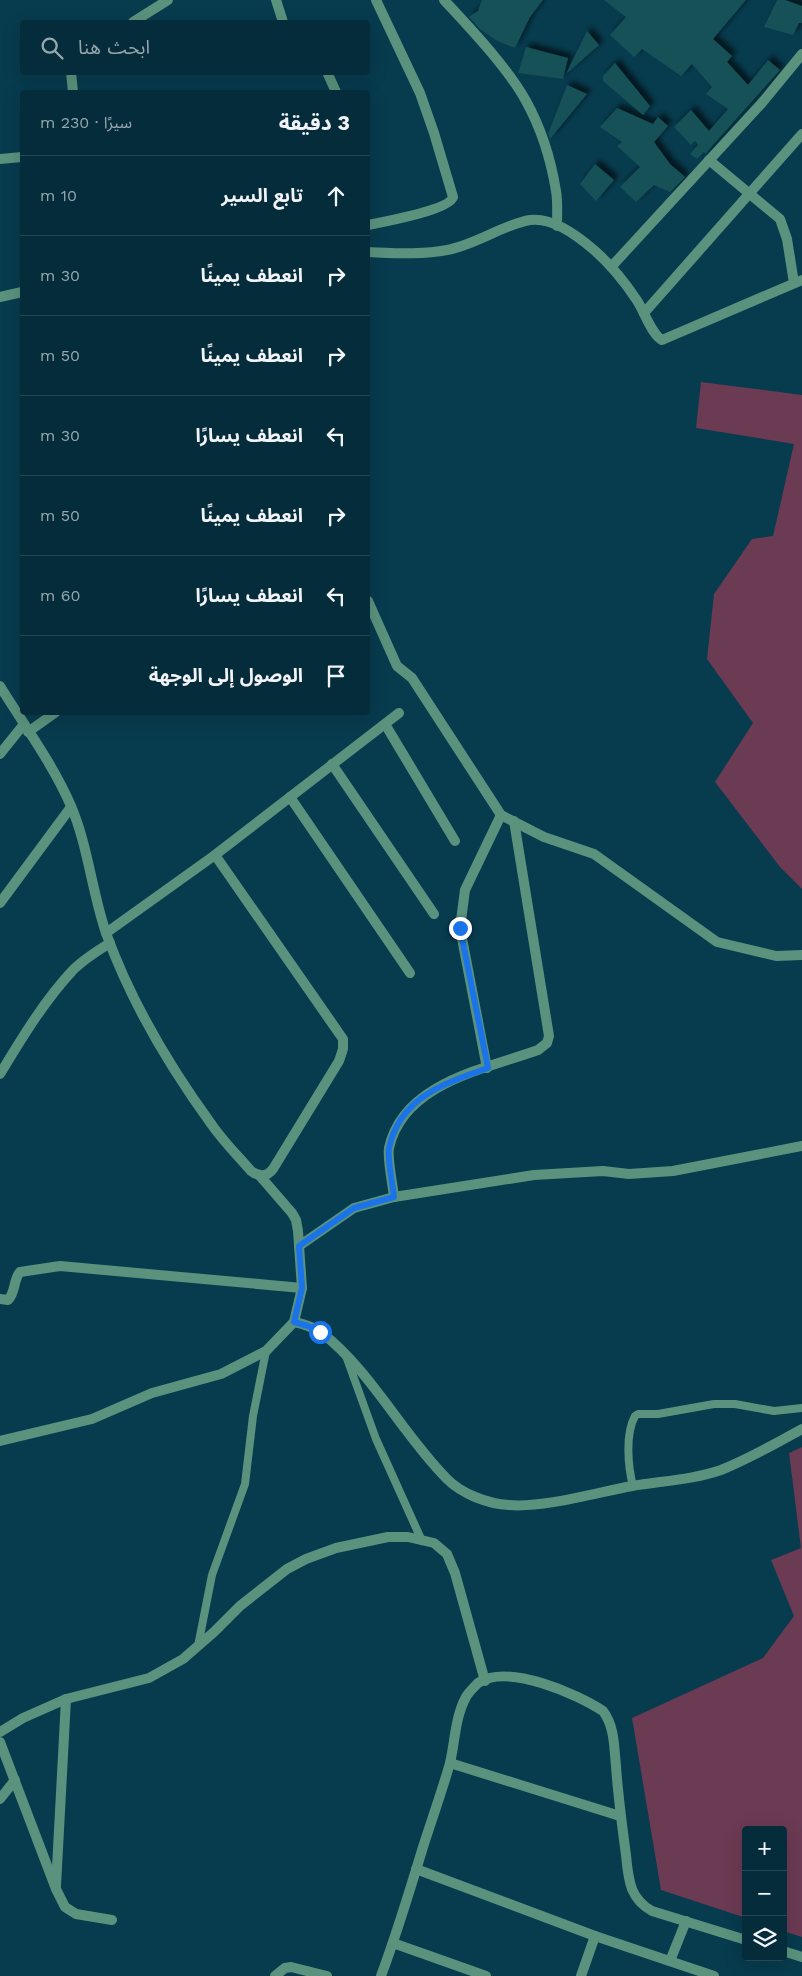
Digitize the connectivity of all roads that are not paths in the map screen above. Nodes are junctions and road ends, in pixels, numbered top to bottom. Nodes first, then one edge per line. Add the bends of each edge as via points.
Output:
1 (168, 0) edge
2 (276, 0) edge
3 (376, 0) edge
4 (444, 0) edge
5 (137, 20) edge
6 (282, 20) edge
7 (800, 59) edge
8 (71, 75) edge
9 (328, 75) edge
10 (73, 90) edge
11 (335, 90) edge
12 (802, 134) edge
13 (20, 157) edge
14 (0, 160) edge
15 (709, 160) junction
16 (749, 194) junction
17 (370, 224) edge
18 (557, 226) junction
19 (370, 252) edge
20 (612, 266) junction
21 (798, 282) edge
22 (20, 293) edge
23 (0, 298) edge
24 (644, 313) junction
25 (370, 605) edge
26 (0, 686) edge
27 (399, 713) dead end
28 (50, 715) edge
29 (385, 724) junction
30 (26, 728) junction
31 (0, 754) edge
32 (332, 764) junction
33 (290, 797) junction
34 (71, 807) junction
35 (501, 815) junction
36 (514, 821) junction
37 (455, 841) dead end
38 (215, 855) junction
39 (0, 904) edge
40 (434, 914) dead end
41 (108, 938) junction
42 (802, 955) edge
43 (410, 974) dead end
44 (488, 1068) junction
45 (0, 1074) edge
46 (802, 1146) edge
47 (260, 1176) junction
48 (394, 1197) junction
49 (299, 1246) junction
50 (302, 1288) junction
51 (0, 1299) edge
52 (294, 1322) junction
53 (266, 1351) junction
54 (346, 1356) junction
55 (802, 1408) edge
56 (802, 1429) edge
57 (0, 1441) edge
58 (633, 1486) junction
59 (422, 1541) junction
60 (198, 1646) junction
61 (485, 1681) junction
62 (66, 1699) junction
63 (0, 1732) edge
64 (0, 1742) edge
65 (450, 1763) junction
66 (15, 1780) junction
67 (0, 1799) edge
68 (620, 1816) junction
69 (416, 1869) junction
70 (56, 1889) junction
71 (112, 1920) dead end
72 (686, 1921) junction
73 (595, 1936) junction
74 (742, 1939) edge
75 (393, 1943) junction
76 (787, 1952) edge
77 (802, 1957) edge
78 (670, 1961) junction
79 (275, 1976) edge
80 (327, 1976) edge
81 (381, 1976) edge
82 (485, 1976) edge
83 (581, 1976) edge
84 (714, 1976) edge

1 - 5 street
2 - 6 street
3 - 17 street via 420,93 453,198 448,204 436,208
4 - 18 street via 526,100 549,159 556,193
7 - 15 street
8 - 10 street
9 - 11 street
12 - 16 street
13 - 14 street
15 - 16 street
15 - 20 street
16 - 21 street via 780,219
16 - 24 street
18 - 19 street via 541,220 527,221 447,250
18 - 20 street via 582,240
20 - 24 street
21 - 24 street via 664,340 656,336
22 - 23 street
25 - 35 street via 398,666 412,678
26 - 30 street
27 - 29 street
28 - 30 street
29 - 32 street
29 - 37 street
30 - 31 street
30 - 34 street via 58,779
32 - 33 street
32 - 40 street
33 - 38 street
33 - 43 street
34 - 39 street
34 - 41 street
35 - 36 street
35 - 44 street via 465,890 460,928
36 - 42 street via 544,837 594,854 716,942 776,956
36 - 44 street via 549,1036 547,1043 538,1050
38 - 41 street
38 - 47 street via 343,1040 339,1061 273,1169
41 - 45 street via 74,970 42,1009
41 - 47 street via 132,995 186,1088 213,1126 251,1171
44 - 48 street via 445,1082 418,1099 399,1122 388,1149
46 - 48 street via 674,1171 629,1174 603,1171 534,1176
47 - 49 street via 296,1220
48 - 49 street via 354,1208
49 - 50 street
50 - 51 street via 60,1266 20,1272 16,1276 12,1296 8,1300
50 - 52 street
52 - 53 street
52 - 54 street via 320,1332
53 - 57 street via 221,1374 152,1393 92,1419
53 - 60 lane via 253,1416 245,1484 212,1575
54 - 58 street via 420,1448 460,1491 494,1502 525,1505
54 - 59 lane via 376,1439
55 - 58 lane via 774,1411 714,1404 658,1414 638,1414 632,1426 628,1461
56 - 58 street via 743,1461 719,1470
59 - 60 street via 388,1537 306,1558 265,1585
59 - 61 street via 440,1546 451,1561
60 - 62 street via 183,1659 149,1678
61 - 65 street via 466,1697
61 - 68 street via 513,1677 531,1680 603,1711 613,1735
62 - 63 street via 22,1718
62 - 70 street
64 - 66 street
65 - 68 street
65 - 69 street
66 - 67 street
66 - 70 street
68 - 72 street via 631,1888 636,1898 652,1911
69 - 73 street
69 - 75 street
70 - 71 street via 65,1907 76,1914
72 - 74 street
72 - 78 street
73 - 78 street
73 - 83 street
75 - 81 street
75 - 82 street
76 - 77 street
78 - 84 street
79 - 80 street via 291,1967

